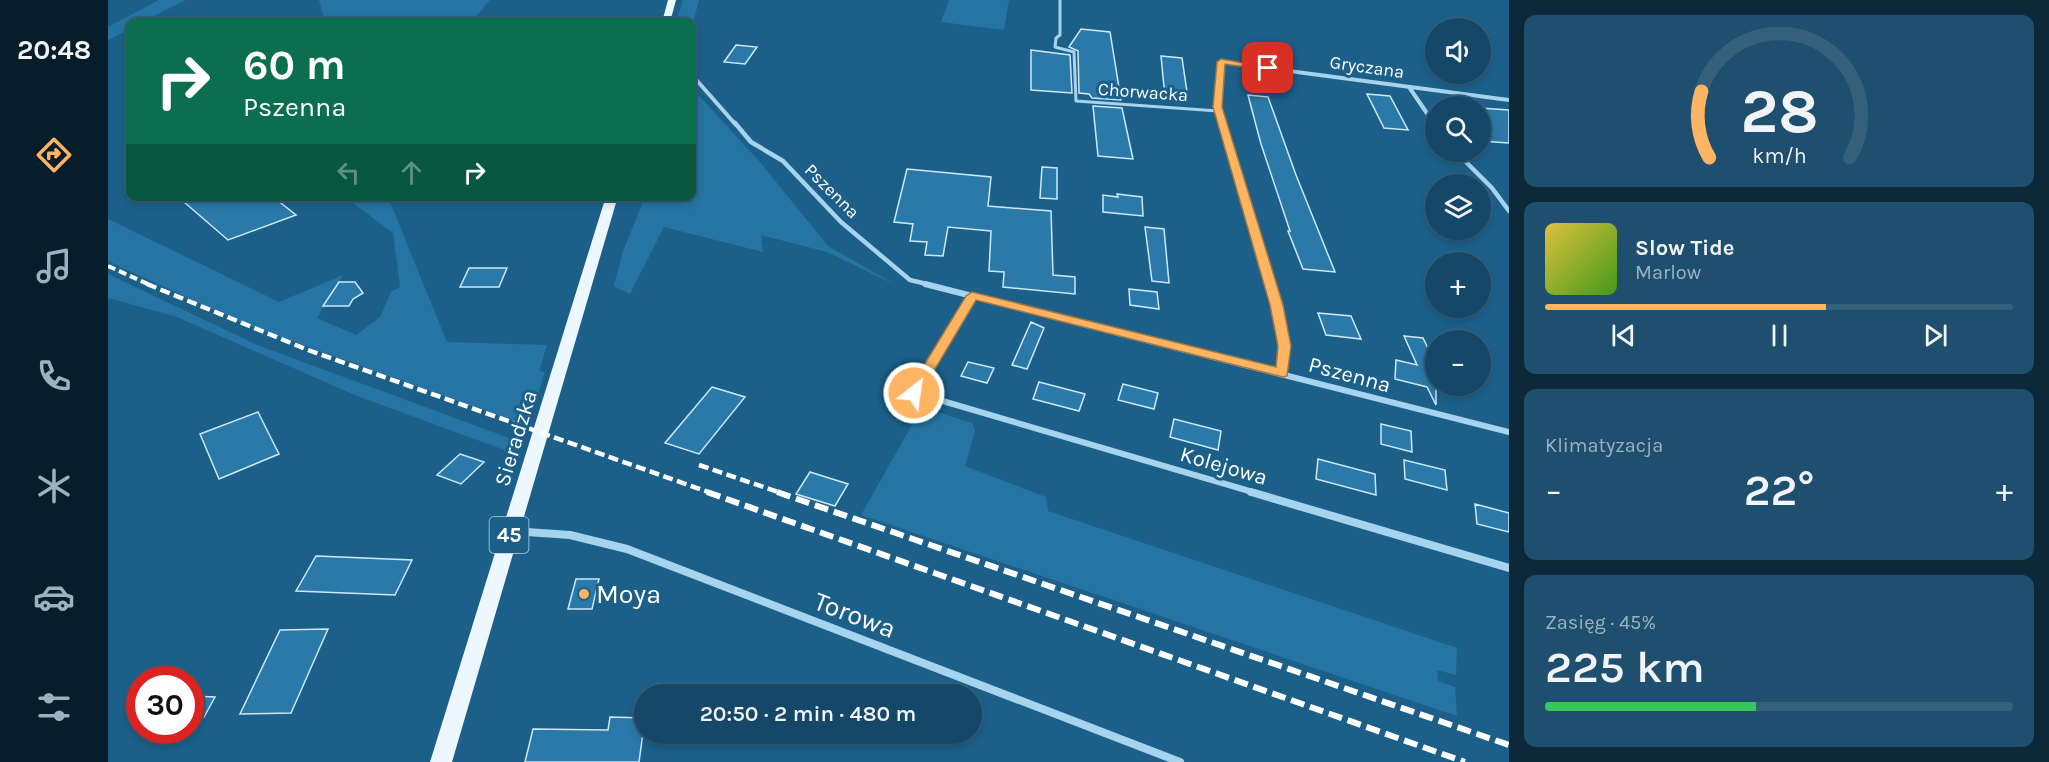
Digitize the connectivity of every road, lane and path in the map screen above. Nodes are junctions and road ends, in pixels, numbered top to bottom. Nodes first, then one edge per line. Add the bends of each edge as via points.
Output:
1 (672, 0) edge
2 (1060, 0) edge
3 (667, 18) edge
4 (696, 79) edge
5 (1409, 87) junction
6 (1509, 100) edge
7 (1425, 110) edge
8 (1218, 111) junction
9 (1466, 162) edge
10 (610, 201) edge
11 (1509, 211) edge
12 (972, 296) junction
13 (1283, 373) junction
14 (914, 393) dead end
15 (929, 397) dead end
16 (1509, 432) edge
17 (510, 531) junction
18 (1509, 568) edge
19 (441, 762) edge
20 (1180, 762) edge

1 - 3 main road
2 - 8 lane, Chorwacka via 1060,35 1055,47 1074,52 1076,101
4 - 12 street, Pszenna via 751,141 783,161 841,222 910,280
5 - 6 street, Gryczana
5 - 7 street
5 - 8 street, Gryczana via 1221,62
8 - 13 street via 1276,305 1285,346
9 - 11 street
10 - 17 main road, Sieradzka / 45
12 - 13 street, Pszenna
12 - 14 street
13 - 16 street, Pszenna
15 - 18 street, Kolejowa
17 - 19 main road, Sieradzka / 45
17 - 20 street, Torowa via 575,535 627,549

